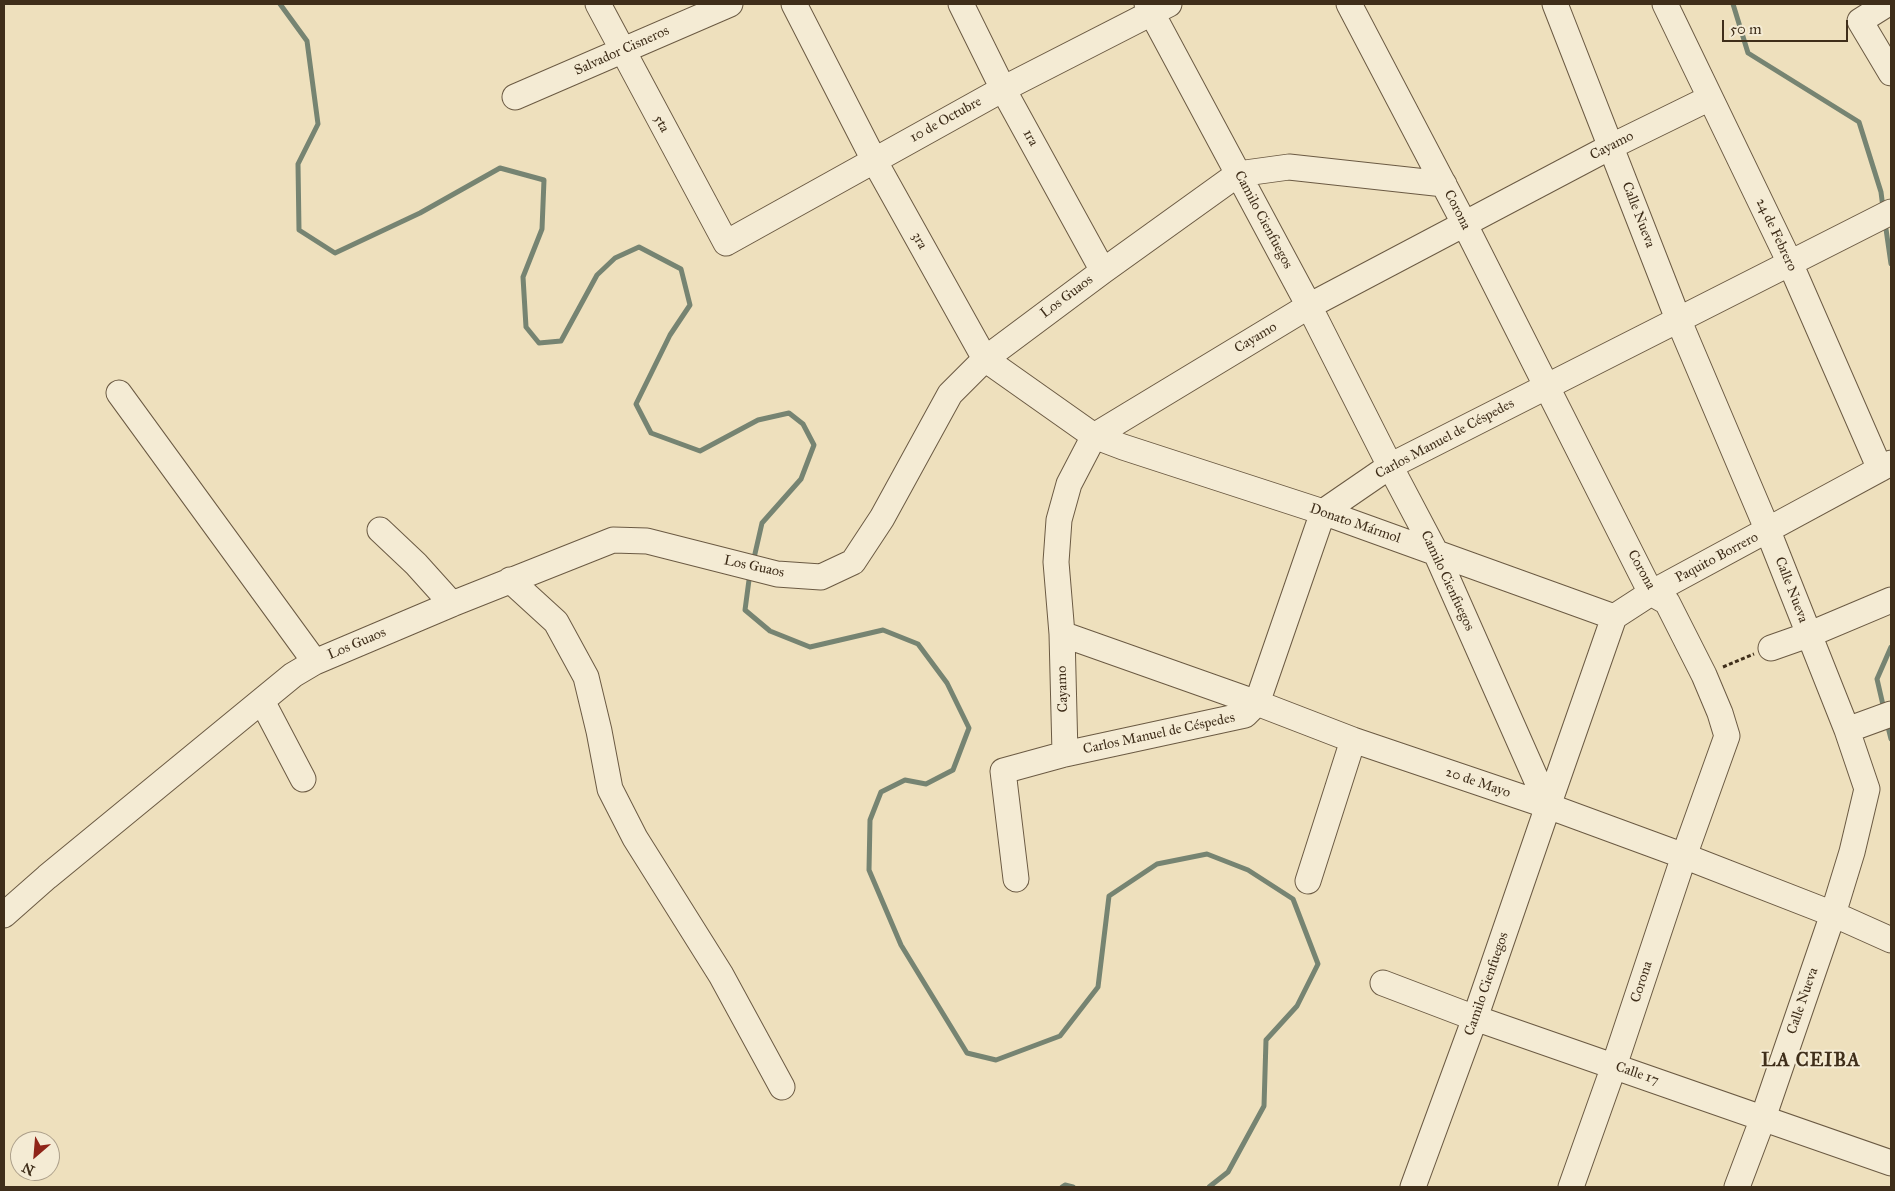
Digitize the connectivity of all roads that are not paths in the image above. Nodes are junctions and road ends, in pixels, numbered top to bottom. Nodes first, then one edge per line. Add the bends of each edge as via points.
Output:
1 (598, 4) edge
2 (730, 4) edge
3 (794, 4) edge
4 (961, 4) edge
5 (1349, 4) edge
6 (1555, 4) edge
7 (1664, 4) edge
8 (1887, 4) edge
9 (1156, 7) edge
10 (622, 51) junction
11 (1891, 73) edge
12 (1003, 89) junction
13 (515, 98) dead end
14 (1710, 98) junction
15 (1612, 146) junction
16 (874, 160) junction
17 (1238, 174) junction
18 (1444, 184) junction
19 (1891, 212) edge
20 (1464, 223) junction
21 (726, 243) joint
22 (1790, 263) junction
23 (1103, 270) junction
24 (1309, 306) junction
25 (1678, 319) junction
26 (985, 359) junction
27 (1546, 387) junction
28 (119, 393) dead end
29 (1094, 436) junction
30 (1390, 466) junction
31 (1886, 466) edge
32 (1323, 512) junction
33 (380, 530) dead end
34 (1768, 531) junction
35 (1436, 552) junction
36 (510, 580) junction
37 (1652, 593) junction
38 (1891, 600) edge
39 (452, 604) junction
40 (1614, 617) junction
41 (1062, 634) junction
42 (1808, 635) junction
43 (1771, 648) road end
44 (315, 662) junction
45 (262, 701) junction
46 (1257, 703) junction
47 (1891, 714) edge
48 (1846, 730) junction
49 (1353, 740) junction
50 (1065, 754) junction
51 (303, 779) dead end
52 (1548, 806) junction
53 (1684, 856) junction
54 (1016, 879) dead end
55 (1308, 880) dead end
56 (1833, 914) junction
57 (4, 915) edge
58 (1891, 940) edge
59 (1383, 983) dead end
60 (1475, 1018) junction
61 (1614, 1066) junction
62 (782, 1086) dead end
63 (1763, 1118) junction
64 (1891, 1163) edge
65 (1413, 1187) edge
66 (1571, 1187) edge
67 (1737, 1187) edge

1 - 10 street, 5ta
2 - 10 street, Salvador Cisneros
3 - 16 street, 3ra
4 - 12 street, 1ra
5 - 18 street, Corona
6 - 15 street, Calle Nueva
7 - 14 street, 24 de Febrero
8 - 11 street via 1860,21
9 - 12 street, 10 de Octubre
9 - 17 street, Camilo Cienfuegos
10 - 13 street, Salvador Cisneros
10 - 21 street, 5ta
12 - 16 street, 10 de Octubre
12 - 23 street, 1ra
14 - 15 street, Cayamo
14 - 22 street, 24 de Febrero
15 - 20 street, Cayamo
15 - 25 street, Calle Nueva
16 - 21 street, 10 de Octubre
16 - 26 street, 3ra
17 - 18 street, Los Guaos via 1289,167
17 - 23 street, Los Guaos
17 - 24 street, Camilo Cienfuegos
18 - 20 street, Corona
19 - 22 street, Carlos Manuel de Céspedes
20 - 24 street, Cayamo
20 - 27 street, Corona
22 - 25 street, Carlos Manuel de Céspedes
22 - 31 street, 24 de Febrero
23 - 26 street, Los Guaos
24 - 29 street, Cayamo
24 - 30 street, Camilo Cienfuegos
25 - 27 street, Carlos Manuel de Céspedes
25 - 34 street, Calle Nueva
26 - 29 street, 3ra
26 - 36 street, Los Guaos via 950,394 882,518 853,562 821,577 777,574 647,541 612,540
27 - 30 street, Carlos Manuel de Céspedes
27 - 37 street, Corona
28 - 44 street
29 - 32 street, Donato Mármol
29 - 41 street, Cayamo via 1069,484 1059,520 1056,562
30 - 32 street, Carlos Manuel de Céspedes
30 - 35 street, Camilo Cienfuegos
31 - 34 street, Paquito Borrero
32 - 35 street, Donato Mármol
32 - 46 street
33 - 39 street
34 - 37 street, Paquito Borrero
34 - 42 street, Calle Nueva
35 - 40 street, Donato Mármol
35 - 52 street, Camilo Cienfuegos
36 - 39 street, Los Guaos
36 - 62 street via 556,622 586,678 610,789 635,838 721,976
37 - 40 street, Paquito Borrero
37 - 53 street, Corona via 1667,602 1704,675 1727,736
38 - 42 street
39 - 44 street, Los Guaos
40 - 52 street
41 - 46 street, 20 de Mayo
41 - 50 street, Cayamo
42 - 43 street
42 - 48 street, Calle Nueva
44 - 45 street, Los Guaos via 293,675
45 - 51 street
45 - 57 street, Los Guaos
46 - 49 street, 20 de Mayo
46 - 50 street, Carlos Manuel de Céspedes via 1245,715
47 - 48 street
48 - 56 street, Calle Nueva via 1867,789
49 - 52 street, 20 de Mayo
49 - 55 street
50 - 54 street, Carlos Manuel de Céspedes via 1003,771
52 - 53 street, 20 de Mayo
52 - 60 street, Camilo Cienfuegos
53 - 56 street, 20 de Mayo
53 - 61 street, Corona
56 - 58 street, 20 de Mayo
56 - 63 street, Calle Nueva
59 - 60 street, Calle 17
60 - 61 street, Calle 17
60 - 65 street, Camilo Cienfuegos
61 - 63 street, Calle 17
61 - 66 street, Corona
63 - 64 street, Calle 17
63 - 67 street, Calle Nueva

